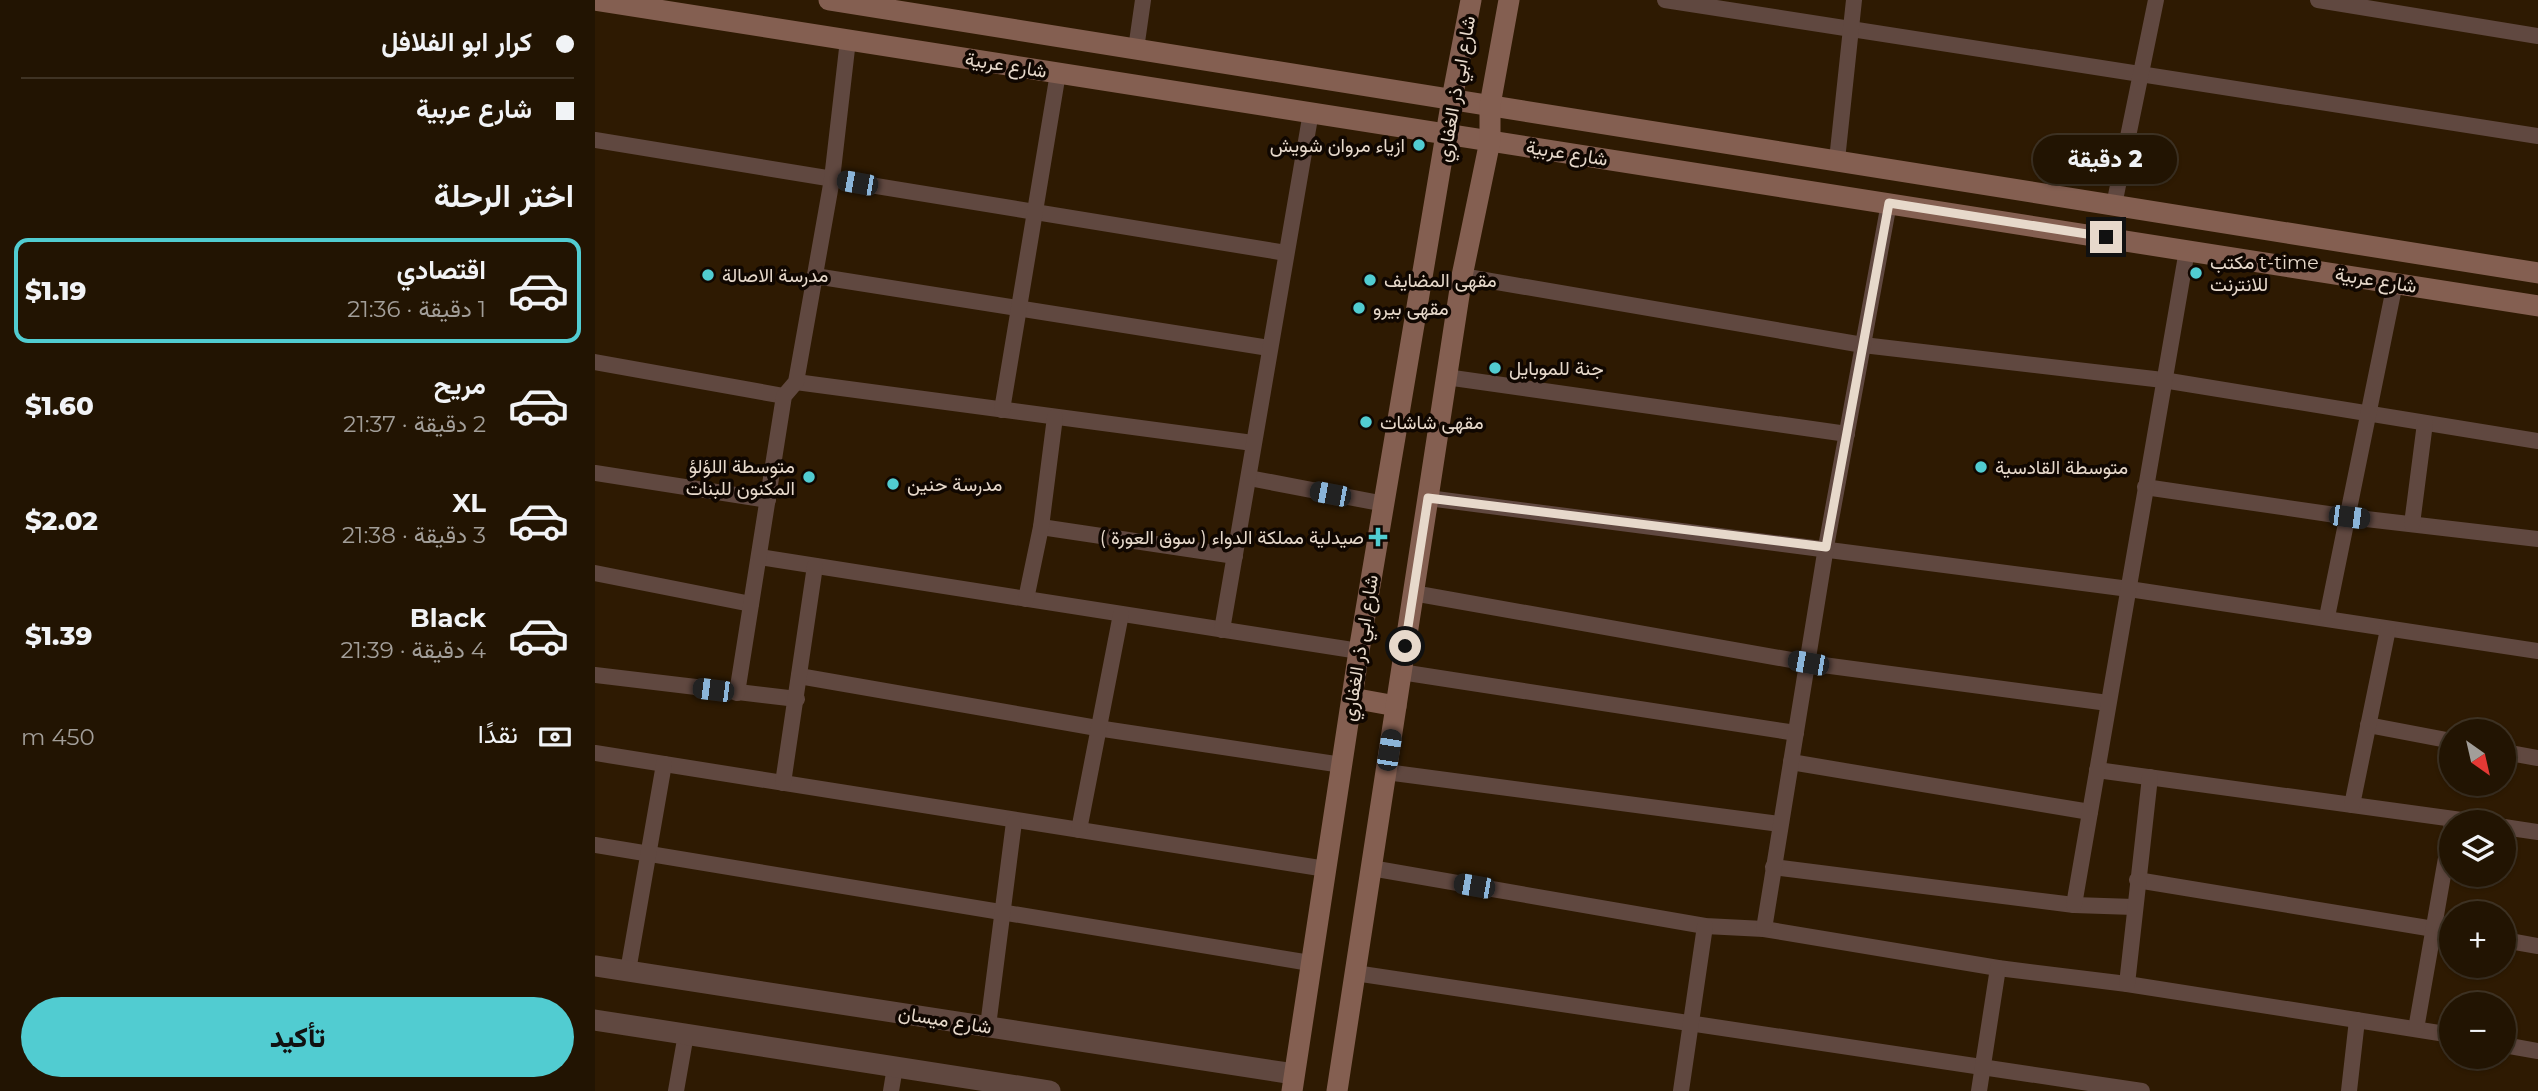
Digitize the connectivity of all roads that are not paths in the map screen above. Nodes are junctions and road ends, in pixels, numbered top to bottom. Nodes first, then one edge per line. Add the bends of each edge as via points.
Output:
1 (595, 0) edge
2 (829, 0) edge
3 (1143, 0) edge
4 (1471, 0) edge
5 (1509, 0) edge
6 (1665, 0) edge
7 (1854, 0) edge
8 (2156, 0) edge
9 (2318, 0) edge
10 (1852, 30) junction
11 (2538, 36) edge
12 (848, 40) junction
13 (1136, 49) junction
14 (1058, 73) junction
15 (2140, 74) junction
16 (1452, 99) junction
17 (1490, 106) junction
18 (1311, 113) junction
19 (1448, 134) junction
20 (2538, 136) edge
21 (595, 140) edge
22 (1490, 141) junction
23 (1837, 160) junction
24 (832, 179) junction
25 (1889, 203) junction
26 (2115, 205) junction
27 (1034, 212) junction
28 (2187, 250) junction
29 (1286, 253) junction
30 (2538, 273) edge
31 (815, 276) junction
32 (1462, 276) junction
33 (2395, 283) junction
34 (2538, 306) edge
35 (1019, 308) junction
36 (1863, 345) junction
37 (1269, 348) junction
38 (595, 362) edge
39 (1446, 377) junction
40 (2163, 380) junction
41 (796, 382) junction
42 (784, 396) junction
43 (1003, 410) junction
44 (2367, 414) junction
45 (1055, 417) junction
46 (2425, 423) junction
47 (1847, 433) junction
48 (2538, 441) edge
49 (1254, 443) junction
50 (595, 473) edge
51 (1249, 478) junction
52 (2145, 487) junction
53 (1428, 498) junction
54 (768, 500) junction
55 (1385, 504) junction
56 (2349, 517) junction
57 (2412, 524) junction
58 (1041, 527) junction
59 (2538, 539) edge
60 (1826, 547) junction
61 (1235, 556) junction
62 (759, 557) junction
63 (815, 566) junction
64 (595, 573) edge
65 (2129, 589) junction
66 (1413, 593) junction
67 (1026, 599) junction
68 (751, 604) junction
69 (1121, 614) junction
70 (2327, 617) junction
71 (2388, 629) junction
72 (1222, 630) junction
73 (2538, 650) edge
74 (1359, 651) junction
75 (1808, 663) junction
76 (1401, 672) junction
77 (595, 675) edge
78 (799, 676) junction
79 (737, 693) junction
80 (1352, 698) junction
81 (797, 699) junction
82 (2108, 703) junction
83 (1396, 706) junction
84 (2368, 725) junction
85 (1097, 728) junction
86 (1796, 733) junction
87 (2439, 739) edge
88 (595, 753) edge
89 (2517, 754) edge
90 (2538, 758) edge
91 (1791, 762) junction
92 (664, 764) junction
93 (1342, 765) junction
94 (2097, 769) junction
95 (1386, 772) junction
96 (2150, 777) junction
97 (783, 783) junction
98 (2352, 805) junction
99 (2090, 812) junction
100 (2439, 820) edge
101 (1014, 822) junction
102 (1780, 824) junction
103 (2516, 829) edge
104 (1079, 830) junction
105 (2538, 832) edge
106 (595, 845) edge
107 (648, 854) junction
108 (1773, 867) junction
109 (1371, 868) junction
110 (1326, 869) junction
111 (2137, 880) junction
112 (2441, 887) edge
113 (2074, 905) junction
114 (2134, 907) junction
115 (1002, 912) junction
116 (1705, 926) junction
117 (1764, 929) junction
118 (2434, 929) junction
119 (2439, 930) edge
120 (2516, 942) edge
121 (2538, 946) edge
122 (1310, 963) junction
123 (595, 966) edge
124 (1998, 968) junction
125 (628, 971) junction
126 (1355, 973) junction
127 (2127, 984) junction
128 (595, 1020) edge
129 (2357, 1020) junction
130 (1691, 1023) junction
131 (988, 1026) junction
132 (2416, 1029) junction
133 (2439, 1033) edge
134 (686, 1034) junction
135 (2516, 1047) edge
136 (2538, 1051) edge
137 (895, 1067) junction
138 (1983, 1067) junction
139 (1293, 1082) edge
140 (676, 1091) edge
141 (891, 1091) edge
142 (1049, 1091) edge
143 (1337, 1091) edge
144 (1681, 1091) edge
145 (1979, 1091) edge
146 (2142, 1091) edge
147 (2349, 1091) edge

1 - 12 main road, شارع عربية
2 - 13 main road, شارع عربية
3 - 13 street
4 - 16 main road, شارع ابي ذر الغفاري
5 - 17 main road, شارع ابي ذر الغفاري
6 - 10 street
7 - 10 street
8 - 15 street
9 - 11 street
10 - 15 street
10 - 23 street
12 - 14 main road, شارع عربية
12 - 24 street
13 - 16 main road, شارع عربية
14 - 18 main road, شارع عربية
14 - 27 street
15 - 20 street
15 - 26 street
16 - 17 main road, شارع عربية
16 - 19 main road, شارع ابي ذر الغفاري
17 - 22 main road, شارع ابي ذر الغفاري
17 - 23 main road, شارع عربية
18 - 19 main road, شارع عربية
18 - 29 street
19 - 22 main road, شارع عربية
19 - 55 main road, شارع ابي ذر الغفاري
21 - 24 street
22 - 25 main road, شارع عربية
22 - 32 main road, شارع ابي ذر الغفاري
23 - 26 main road, شارع عربية
24 - 27 street
24 - 31 street
25 - 28 main road, شارع عربية
25 - 36 street
26 - 30 main road, شارع عربية
27 - 29 street
27 - 35 street
28 - 33 main road, شارع عربية
28 - 40 street
29 - 37 street
31 - 35 street
31 - 41 street
32 - 36 street
32 - 39 main road, شارع ابي ذر الغفاري
33 - 34 main road, شارع عربية
33 - 44 street
35 - 37 street
35 - 43 street
36 - 40 street
36 - 47 street
37 - 49 street
38 - 42 street
39 - 47 street
39 - 53 main road, شارع ابي ذر الغفاري
40 - 44 street
40 - 52 street
41 - 42 street
41 - 43 street
42 - 54 street
43 - 45 street
44 - 46 street
44 - 56 street
45 - 49 street
45 - 58 street
46 - 48 street
46 - 57 street
47 - 60 street
49 - 51 street
50 - 54 street
51 - 55 street
51 - 61 street
52 - 56 street
52 - 65 street
53 - 60 street
53 - 66 main road, شارع ابي ذر الغفاري
54 - 62 street
55 - 74 main road, شارع ابي ذر الغفاري
56 - 57 street
56 - 70 street
57 - 59 street
58 - 61 street
58 - 67 street
60 - 65 street
60 - 75 street
61 - 72 street
62 - 63 street
62 - 68 street
63 - 67 street
63 - 78 street
64 - 68 street
65 - 70 street
65 - 82 street
66 - 75 street
66 - 76 main road, شارع ابي ذر الغفاري
67 - 69 street
68 - 79 street
69 - 72 street
69 - 85 street
70 - 71 street
71 - 73 street
71 - 84 street
72 - 74 street
74 - 80 main road, شارع ابي ذر الغفاري
75 - 82 street
75 - 86 street
76 - 83 main road, شارع ابي ذر الغفاري
76 - 86 street
77 - 79 street
78 - 81 street
78 - 85 street
79 - 81 street
80 - 83 main road
80 - 93 main road, شارع ابي ذر الغفاري
81 - 97 street
82 - 94 street
83 - 95 main road, شارع ابي ذر الغفاري
84 - 87 street
84 - 98 street
85 - 93 street
85 - 104 street
86 - 91 street
88 - 92 street
89 - 90 street
91 - 99 street
91 - 102 street
92 - 97 street
92 - 107 street
93 - 110 main road, شارع ابي ذر الغفاري
94 - 96 street
94 - 99 street
95 - 102 street
95 - 109 main road, شارع ابي ذر الغفاري
96 - 98 street
96 - 111 street
97 - 101 street
98 - 100 street
99 - 113 street
101 - 104 street
101 - 115 street
102 - 108 street
103 - 105 street
104 - 110 street
106 - 107 street
107 - 115 street
107 - 125 street
108 - 113 street
108 - 117 street
109 - 116 street
109 - 126 main road, شارع ابي ذر الغفاري
110 - 122 main road, شارع ابي ذر الغفاري
111 - 114 street
111 - 118 street
112 - 118 street
113 - 114 street
114 - 127 street
115 - 122 street
115 - 131 street
116 - 117 street
116 - 130 street
117 - 124 street
118 - 119 street
118 - 132 street
120 - 121 street
122 - 139 main road, شارع ابي ذر الغفاري
123 - 125 street, شارع ميسان
124 - 127 street
124 - 138 street
125 - 131 street, شارع ميسان
126 - 130 street
126 - 143 main road, شارع ابي ذر الغفاري
127 - 129 street
128 - 134 street
129 - 132 street
129 - 147 street
130 - 138 street
130 - 144 street
131 - 139 street, شارع ميسان
132 - 133 street
134 - 137 street
134 - 140 street
135 - 136 street
137 - 141 street
137 - 142 street
138 - 145 street
138 - 146 street

